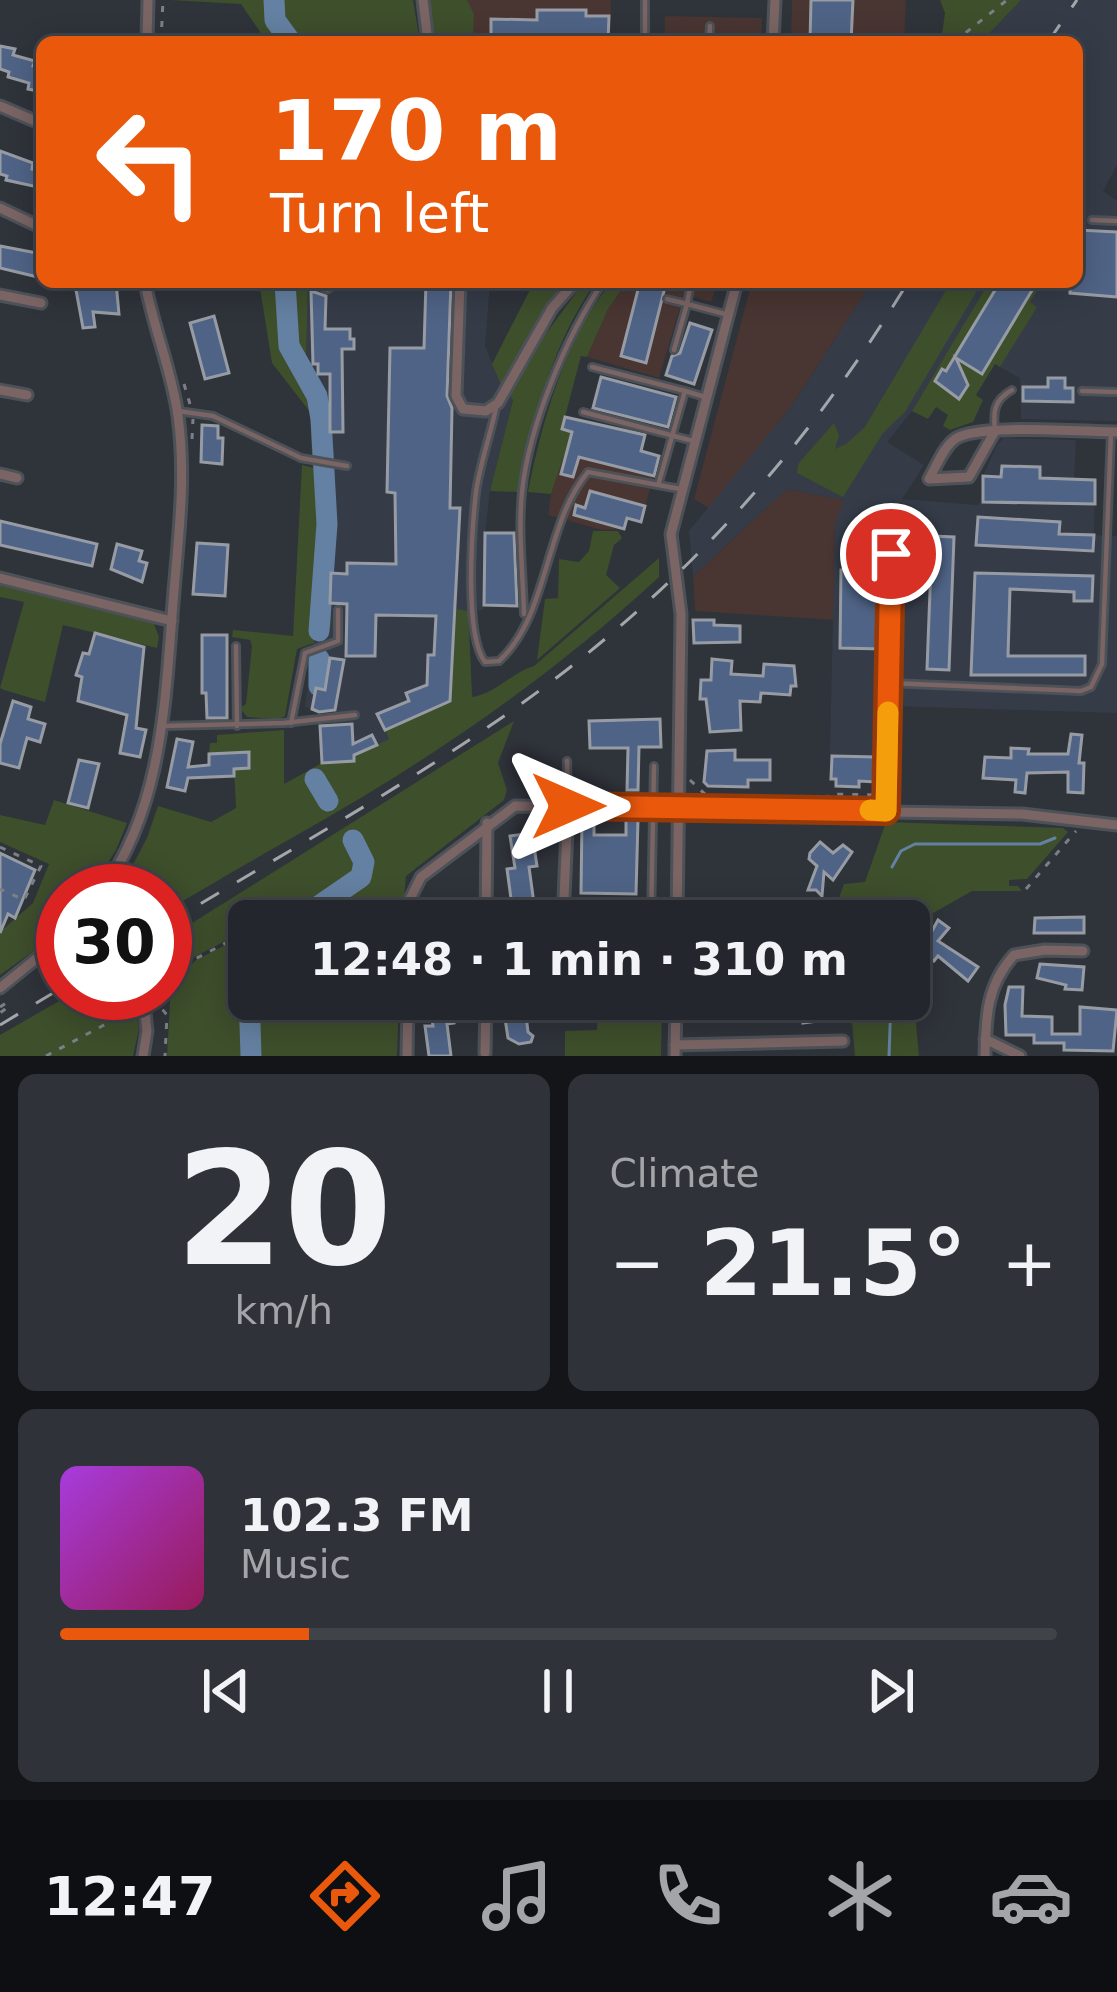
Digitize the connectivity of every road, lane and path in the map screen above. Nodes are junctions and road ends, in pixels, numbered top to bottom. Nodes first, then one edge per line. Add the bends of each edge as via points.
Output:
1 (148, 0) edge
2 (163, 0) edge
3 (423, 0) edge
4 (645, 0) edge
5 (775, 0) edge
6 (1007, 0) edge
7 (710, 26) dead end
8 (147, 36) edge
9 (161, 36) edge
10 (427, 36) edge
11 (645, 36) edge
12 (709, 36) edge
13 (773, 36) edge
14 (962, 36) edge
15 (0, 106) edge
16 (36, 121) edge
17 (0, 208) edge
18 (1092, 220) dead end
19 (1117, 221) edge
20 (36, 225) edge
21 (147, 288) edge
22 (460, 288) edge
23 (570, 288) edge
24 (600, 288) edge
25 (690, 288) edge
26 (736, 288) edge
27 (0, 295) edge
28 (667, 299) dead end
29 (41, 303) dead end
30 (687, 304) junction
31 (729, 315) junction
32 (674, 350) dead end
33 (592, 367) dead end
34 (0, 390) edge
35 (1012, 390) dead end
36 (685, 391) junction
37 (1082, 391) dead end
38 (1117, 392) edge
39 (27, 395) dead end
40 (705, 397) junction
41 (497, 403) junction
42 (178, 411) junction
43 (583, 412) dead end
44 (995, 431) junction
45 (1114, 432) edge
46 (672, 436) junction
47 (693, 441) junction
48 (347, 466) dead end
49 (0, 474) edge
50 (17, 478) dead end
51 (659, 482) junction
52 (680, 489) junction
53 (891, 554) dead end
54 (0, 578) edge
55 (338, 610) dead end
56 (524, 620) junction
57 (172, 621) junction
58 (236, 646) dead end
59 (889, 683) junction
60 (355, 715) dead end
61 (291, 723) junction
62 (162, 726) junction
63 (237, 726) junction
64 (567, 761) dead end
65 (654, 766) dead end
66 (680, 772) junction
67 (568, 806) junction
68 (653, 806) junction
69 (679, 806) junction
70 (710, 807) junction
71 (886, 811) junction
72 (1081, 819) junction
73 (487, 823) junction
74 (1117, 825) edge
75 (0, 847) edge
76 (116, 864) edge
77 (0, 889) edge
78 (1026, 889) dead end
79 (410, 900) edge
80 (486, 900) edge
81 (564, 900) edge
82 (651, 900) edge
83 (677, 900) edge
84 (228, 942) edge
85 (1083, 951) dead end
86 (36, 959) edge
87 (192, 962) edge
88 (0, 988) edge
89 (108, 1020) edge
90 (146, 1020) edge
91 (167, 1020) edge
92 (408, 1020) edge
93 (486, 1020) edge
94 (676, 1020) edge
95 (985, 1039) junction
96 (843, 1041) dead end
97 (675, 1051) edge
98 (485, 1053) edge
99 (46, 1056) edge
100 (143, 1056) edge
101 (166, 1056) edge
102 (407, 1056) edge
103 (985, 1056) edge
104 (1021, 1056) edge

1 - 8 street
2 - 9 path
3 - 10 street
4 - 11 lane
5 - 13 street
6 - 14 path
7 - 12 lane
15 - 16 street
17 - 20 street
18 - 19 lane
21 - 42 street
22 - 41 street via 455,396 463,409
23 - 41 street
24 - 56 lane via 566,349 522,492
25 - 30 lane
26 - 31 street
27 - 29 street
28 - 30 lane
30 - 31 lane
30 - 32 lane
31 - 40 street
33 - 36 lane
34 - 39 street
35 - 44 lane via 999,397
36 - 40 lane
36 - 46 lane
37 - 38 lane
40 - 47 street
41 - 56 lane via 476,491 472,598 480,657 499,661
42 - 48 lane via 213,416 315,462
42 - 57 street via 183,483
43 - 46 lane
44 - 44 street via 969,477 929,479 949,443
44 - 45 street
45 - 59 lane via 1102,664 1091,687
46 - 47 lane
46 - 51 lane
47 - 52 street
49 - 50 street
51 - 52 lane
51 - 56 lane via 587,472 572,491
52 - 66 street via 671,533
53 - 59 lane
54 - 57 street
55 - 61 lane via 338,641 305,652
57 - 62 street
58 - 63 lane
59 - 71 lane
60 - 61 lane
61 - 63 lane
62 - 63 lane
62 - 76 street via 152,785
64 - 67 lane
65 - 68 lane
66 - 69 street
66 - 70 path via 688,772
67 - 68 street
67 - 73 street via 515,806
67 - 81 street
68 - 69 street
68 - 82 lane
69 - 70 street
69 - 83 street
70 - 71 street
71 - 72 street
72 - 74 street
72 - 78 path
73 - 79 street via 421,877
73 - 80 street
75 - 77 path via 41,866 24,900
84 - 87 path
85 - 95 street via 1014,955 990,992
86 - 88 street
89 - 99 path
90 - 100 street
91 - 101 path
92 - 102 street
93 - 98 street
94 - 97 street
95 - 103 street
95 - 104 street
96 - 97 street

